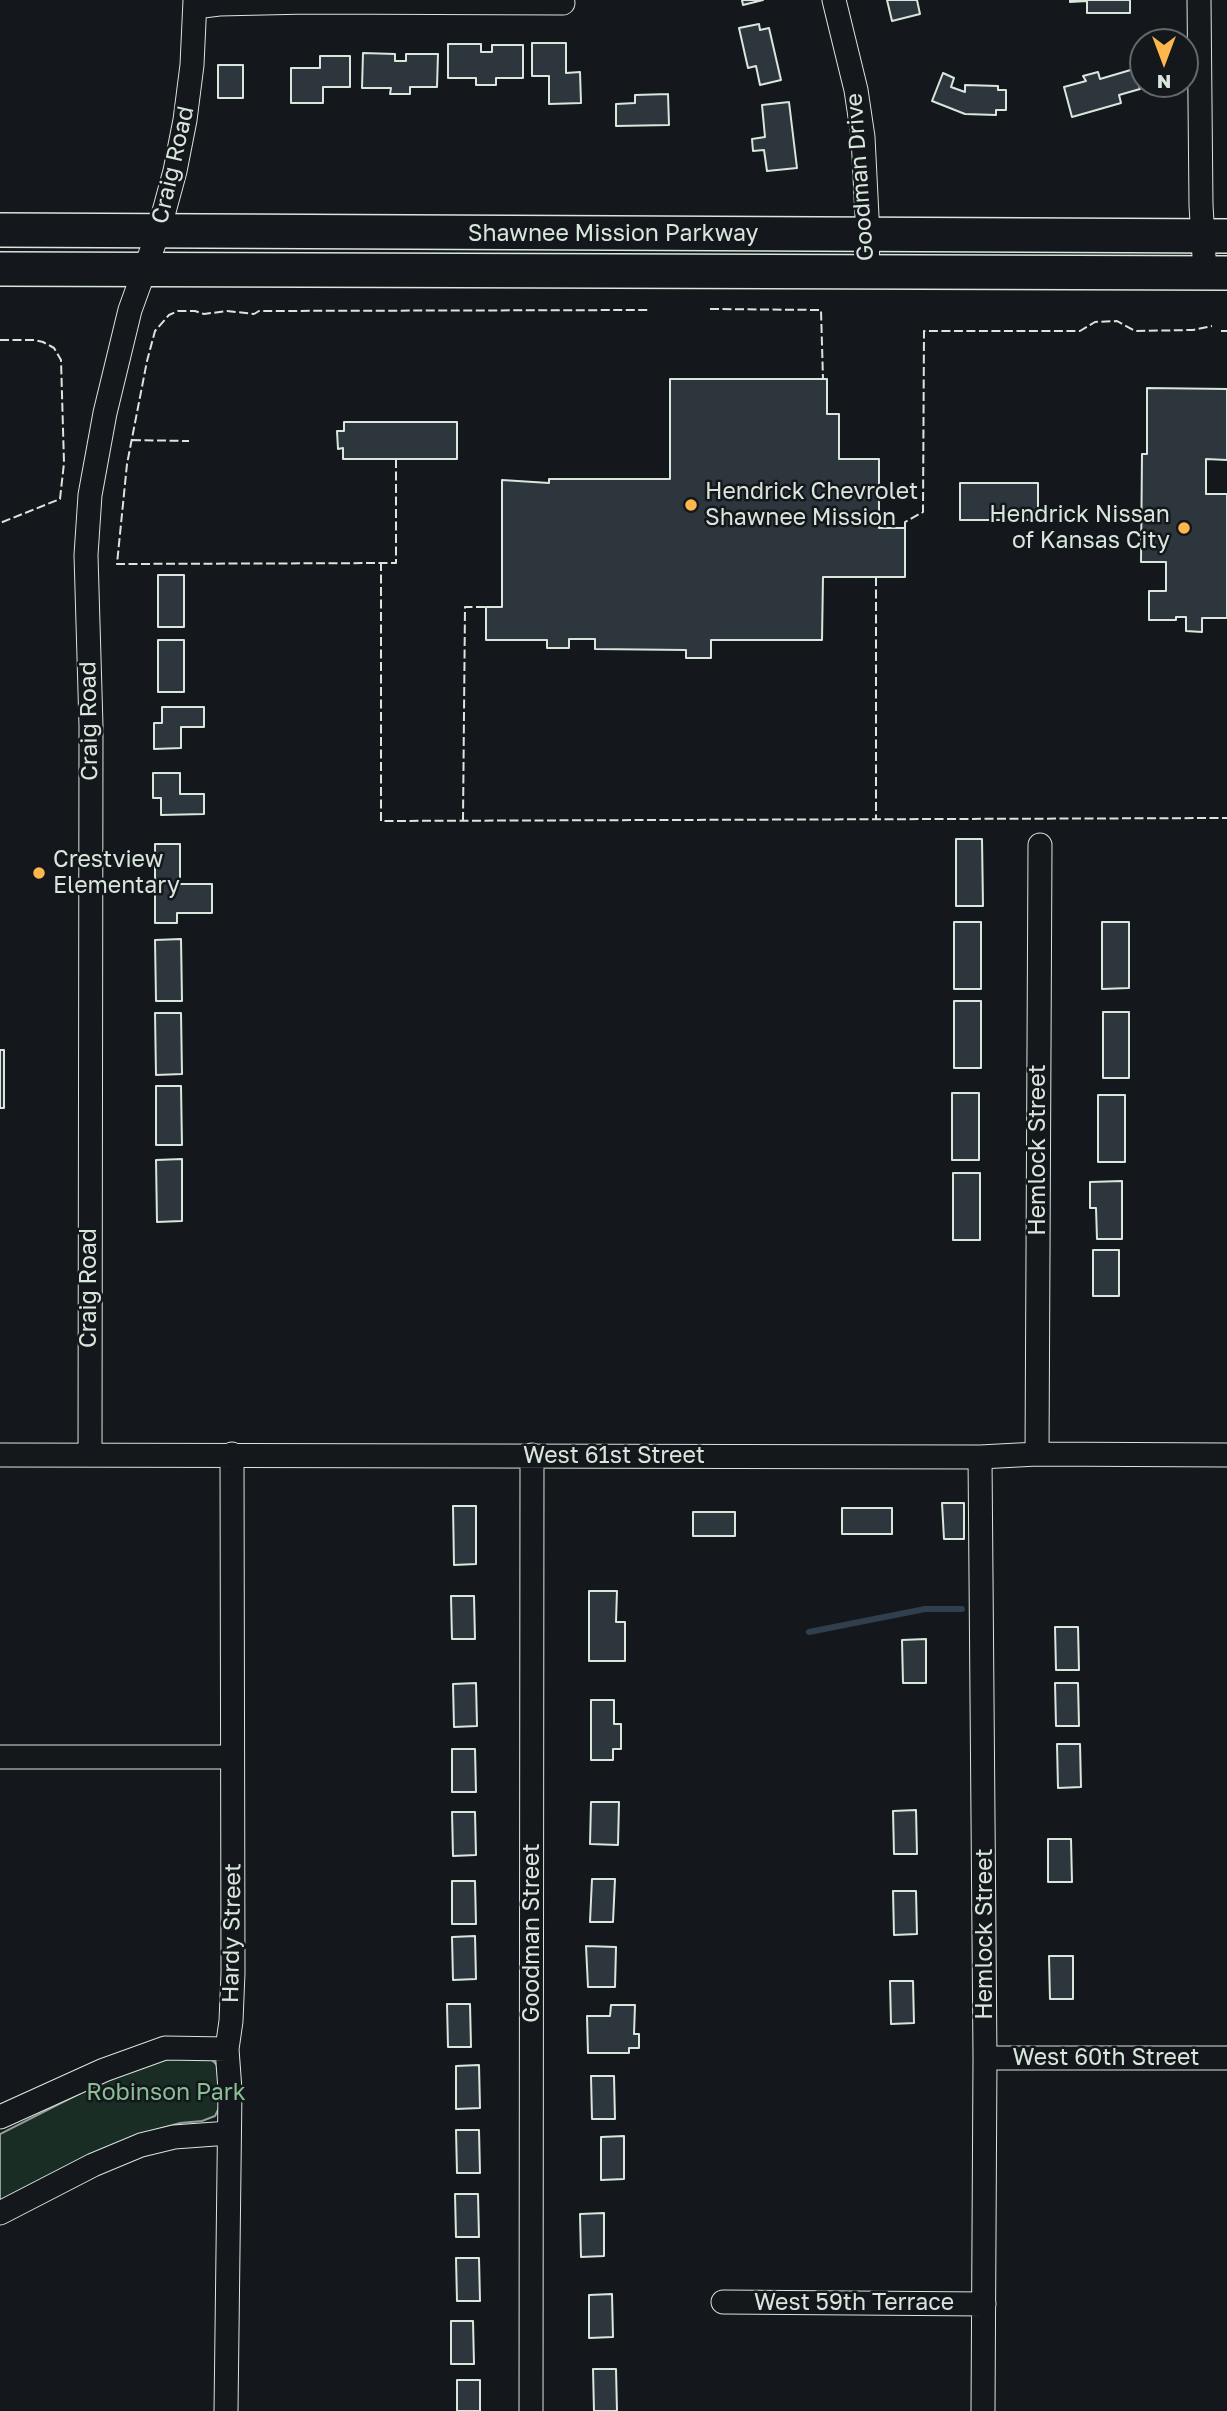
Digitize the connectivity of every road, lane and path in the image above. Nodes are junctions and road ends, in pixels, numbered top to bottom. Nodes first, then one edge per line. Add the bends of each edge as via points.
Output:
1 (834, 0) edge
2 (1199, 0) edge
3 (563, 3) dead end
4 (195, 4) edge
5 (0, 230) edge
6 (159, 230) junction
7 (868, 236) junction
8 (1215, 236) edge
9 (0, 269) edge
10 (143, 269) junction
11 (867, 272) junction
12 (1216, 274) edge
13 (1040, 845) dead end
14 (232, 1454) junction
15 (1037, 1454) junction
16 (0, 1455) edge
17 (90, 1455) junction
18 (532, 1455) junction
19 (1227, 1455) edge
20 (980, 1457) junction
21 (0, 1757) edge
22 (232, 1758) junction
23 (226, 2049) junction
24 (985, 2058) junction
25 (1227, 2058) edge
26 (0, 2117) edge
27 (229, 2133) junction
28 (0, 2213) edge
29 (723, 2302) dead end
30 (984, 2304) junction
31 (226, 2411) edge
32 (531, 2411) edge
33 (983, 2411) edge

1 - 7 street, Goodman Drive via 863,137
2 - 8 street
3 - 4 street
4 - 6 street, Craig Road via 185,120
5 - 6 highway, Shawnee Mission Parkway
6 - 7 highway, Shawnee Mission Parkway
6 - 10 street, Craig Road
7 - 8 highway, Shawnee Mission Parkway
7 - 11 street, Goodman Drive
8 - 12 street
9 - 10 highway, Shawnee Mission Parkway
10 - 11 highway, Shawnee Mission Parkway
10 - 17 street, Craig Road via 105,413 90,495 86,555 91,726
11 - 12 highway, Shawnee Mission Parkway
13 - 15 street, Hemlock Street
14 - 17 street, West 61st Street
14 - 18 street, West 61st Street
14 - 22 street, Hardy Street
15 - 19 street, West 61st Street
15 - 20 street, West 61st Street
16 - 17 street, West 61st Street
18 - 20 street, West 61st Street
18 - 32 street, Goodman Street
20 - 24 street, Hemlock Street
21 - 22 street
22 - 23 street, Hardy Street via 233,1973
23 - 26 street via 165,2048
23 - 27 street, Hardy Street
24 - 25 street, West 60th Street
24 - 30 street, Hemlock Street
27 - 28 street via 141,2145
27 - 31 street, Hardy Street
29 - 30 street, West 59th Terrace
30 - 33 street, Hemlock Street

